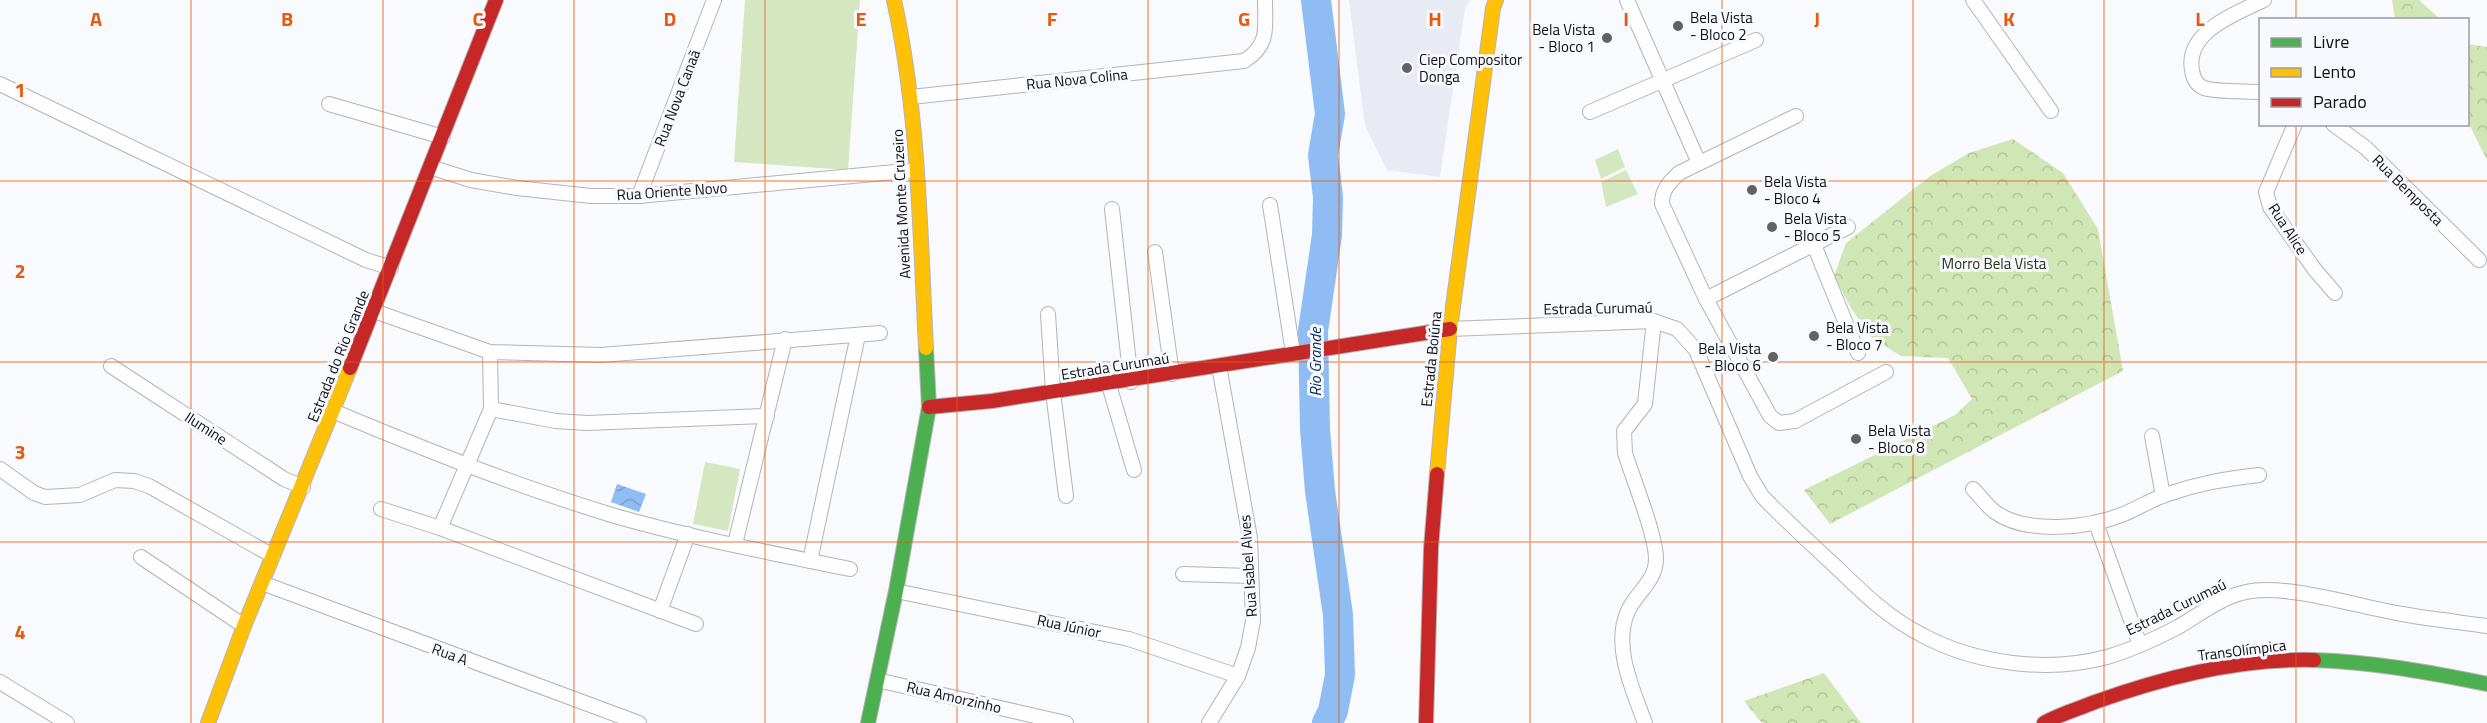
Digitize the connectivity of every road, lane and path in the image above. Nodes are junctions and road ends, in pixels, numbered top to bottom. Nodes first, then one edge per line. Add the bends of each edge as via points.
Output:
1 (496, 0) edge
2 (714, 0) edge
3 (894, 0) edge
4 (1265, 0) edge
5 (1496, 0) edge
6 (1627, 0) edge
7 (1973, 0) edge
8 (2264, 0) edge
9 (1756, 40) dead end
10 (1661, 81) junction
11 (0, 84) edge
12 (2259, 92) edge
13 (911, 98) junction
14 (329, 104) dead end
15 (2050, 111) dead end
16 (1590, 112) dead end
17 (1796, 116) dead end
18 (2294, 126) edge
19 (2336, 126) edge
20 (443, 136) junction
21 (1699, 163) junction
22 (430, 167) junction
23 (917, 170) junction
24 (639, 196) junction
25 (1270, 206) dead end
26 (1112, 209) dead end
27 (1848, 227) dead end
28 (1814, 245) junction
29 (1155, 252) dead end
30 (2479, 260) dead end
31 (391, 268) junction
32 (2335, 293) dead end
33 (1706, 299) junction
34 (374, 310) junction
35 (1048, 314) dead end
36 (1654, 321) junction
37 (1450, 329) junction
38 (880, 333) dead end
39 (858, 334) junction
40 (785, 339) junction
41 (490, 352) junction
42 (1298, 352) junction
43 (1858, 353) dead end
44 (111, 366) dead end
45 (1219, 366) junction
46 (1886, 372) dead end
47 (1172, 374) junction
48 (1131, 382) junction
49 (1109, 385) junction
50 (1053, 392) junction
51 (929, 407) junction
52 (491, 409) junction
53 (333, 411) junction
54 (767, 416) junction
55 (2152, 436) dead end
56 (468, 466) junction
57 (0, 469) edge
58 (1134, 470) dead end
59 (2259, 475) dead end
60 (303, 487) junction
61 (1973, 489) dead end
62 (1066, 496) dead end
63 (2163, 496) junction
64 (381, 509) dead end
65 (2096, 524) junction
66 (440, 528) junction
67 (688, 534) junction
68 (735, 544) junction
69 (273, 556) junction
70 (141, 557) dead end
71 (810, 561) junction
72 (850, 570) dead end
73 (1183, 574) dead end
74 (1251, 576) junction
75 (262, 583) junction
76 (896, 591) junction
77 (660, 611) junction
78 (696, 624) dead end
79 (244, 626) junction
80 (2487, 626) edge
81 (2140, 645) junction
82 (1238, 676) junction
83 (877, 680) junction
84 (0, 682) edge
85 (2487, 684) edge
86 (67, 723) edge
87 (207, 723) edge
88 (639, 723) edge
89 (868, 723) edge
90 (1066, 723) edge
91 (1209, 723) edge
92 (1426, 723) edge
93 (1644, 723) edge
94 (2044, 723) edge

1 - 20 main road, Estrada do Rio Grande
2 - 24 street, Rua Nova Canaã
3 - 13 main road, Avenida Monte Cruzeiro
4 - 13 street, Rua Nova Colina via 1263,39 1258,52 1244,61
5 - 37 main road, Estrada Boiúna
6 - 10 street
7 - 15 street
8 - 12 street via 2230,15 2199,39 2192,53 2197,84 2206,89
9 - 10 street
10 - 16 street
10 - 21 street
11 - 31 street via 366,260
13 - 23 main road, Avenida Monte Cruzeiro
14 - 20 street
17 - 21 street
18 - 32 street, Rua Alice via 2266,192 2270,207
19 - 30 street, Rua Bemposta via 2366,148
20 - 22 main road, Estrada do Rio Grande
21 - 33 street via 1679,173 1667,185 1662,204
22 - 24 street, Rua Oriente Novo via 471,180 518,188 591,196
22 - 31 main road, Estrada do Rio Grande
23 - 24 street, Rua Oriente Novo
23 - 51 main road, Avenida Monte Cruzeiro
25 - 42 street
26 - 48 street
27 - 28 street
28 - 33 street
28 - 43 street
29 - 47 street
31 - 34 main road, Estrada do Rio Grande
33 - 46 street via 1770,416 1779,423 1795,421
34 - 41 street
34 - 53 main road, Estrada do Rio Grande
35 - 50 street
36 - 37 street, Estrada Curumaú
36 - 81 street, Estrada Curumaú via 1677,329 1696,350 1762,496 1876,606 1922,635 1961,652 2019,664 2072,664
36 - 93 street via 1645,404 1624,431 1624,453 1656,558 1655,570 1628,610 1623,626 1622,647
37 - 42 main road, Estrada Curumaú
37 - 92 main road, Estrada Boiúna via 1431,548
38 - 39 street
39 - 40 street
39 - 71 street
40 - 41 street via 601,355
40 - 54 street
41 - 52 street
42 - 45 main road, Estrada Curumaú
44 - 60 street, Ilumine via 284,479
45 - 47 main road, Estrada Curumaú
45 - 74 street, Rua Isabel Alves via 1250,538
47 - 48 main road, Estrada Curumaú
48 - 49 main road, Estrada Curumaú
49 - 50 main road, Estrada Curumaú
49 - 58 street
50 - 51 main road, Estrada Curumaú via 973,405
50 - 62 street
51 - 76 main road
52 - 54 street via 587,423
52 - 56 street
53 - 56 street
53 - 60 main road, Estrada do Rio Grande
54 - 68 street
55 - 63 street
56 - 66 street
56 - 67 street via 614,515
57 - 69 street via 45,497 80,495 115,480 134,480
59 - 63 street via 2211,480
60 - 69 main road, Estrada do Rio Grande
61 - 65 street via 1994,512 2016,523 2043,527
63 - 65 street
64 - 66 street
65 - 81 street
66 - 77 street
67 - 68 street
67 - 77 street
68 - 71 street
69 - 75 main road, Estrada do Rio Grande
70 - 79 street
71 - 72 street
73 - 74 street
74 - 82 street, Rua Isabel Alves via 1253,621
75 - 79 main road, Estrada do Rio Grande
75 - 88 street, Rua A
76 - 82 street, Rua Júnior via 1129,639
76 - 83 main road
77 - 78 street
79 - 87 main road, Estrada do Rio Grande
80 - 81 street, Estrada Curumaú via 2404,615 2284,590 2262,590 2226,599
82 - 91 street, Rua Isabel Alves
83 - 89 main road
83 - 90 street, Rua Amorzinho
84 - 86 street
85 - 94 main road, TransOlímpica via 2352,661 2279,659 2191,673 2121,693

